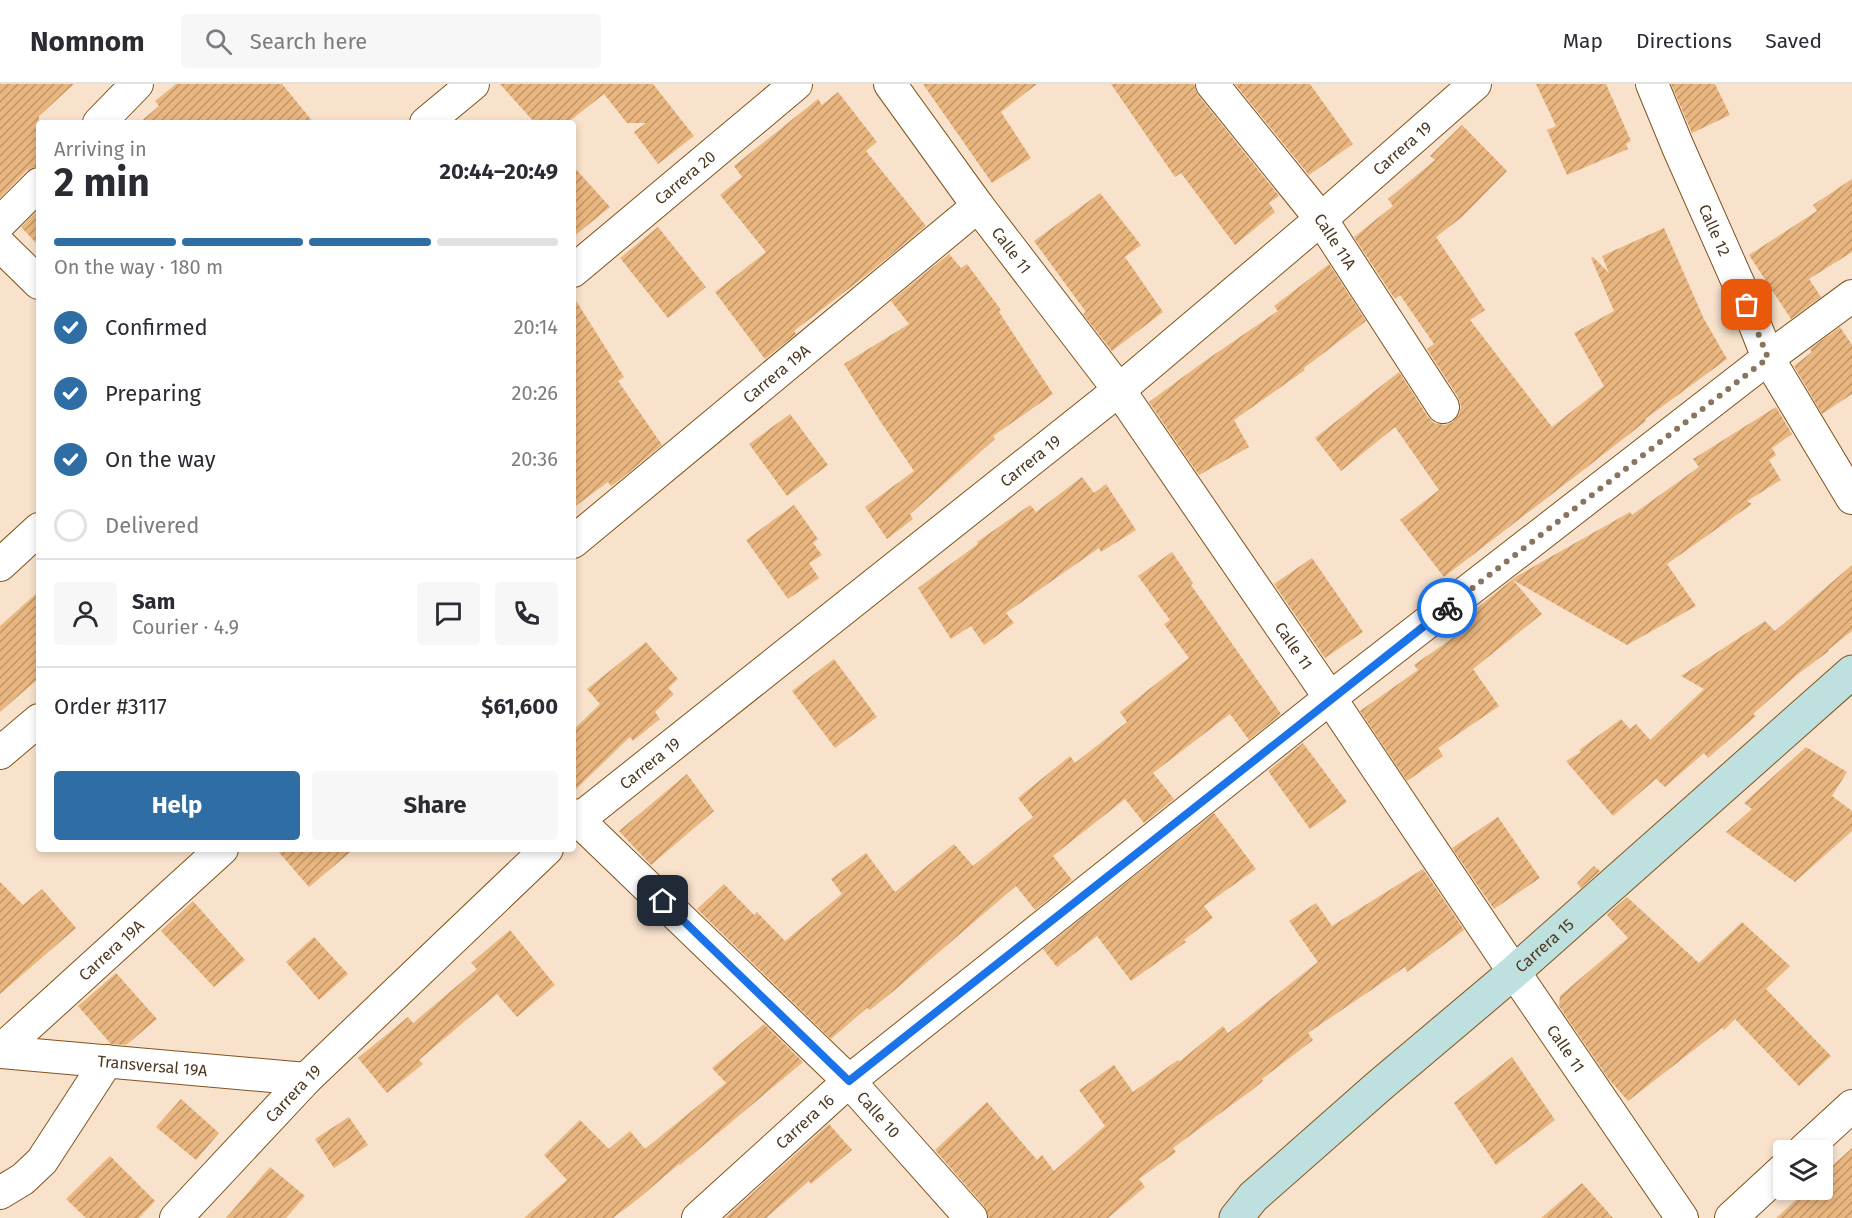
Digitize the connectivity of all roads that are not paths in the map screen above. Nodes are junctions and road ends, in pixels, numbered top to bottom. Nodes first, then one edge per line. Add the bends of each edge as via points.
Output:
1 (138, 84) edge
2 (473, 84) edge
3 (796, 84) edge
4 (890, 84) edge
5 (1212, 84) edge
6 (1475, 84) edge
7 (1652, 84) edge
8 (102, 120) edge
9 (430, 120) edge
10 (36, 187) edge
11 (978, 206) junction
12 (1321, 219) junction
13 (0, 223) edge
14 (0, 245) edge
15 (576, 268) edge
16 (36, 280) edge
17 (1852, 296) edge
18 (1768, 358) junction
19 (1119, 390) junction
20 (1443, 407) dead end
21 (1852, 498) edge
22 (36, 532) edge
23 (576, 540) edge
24 (0, 565) edge
25 (1852, 672) edge
26 (1330, 698) junction
27 (36, 723) edge
28 (0, 753) edge
29 (576, 818) edge
30 (576, 820) edge
31 (219, 852) edge
32 (544, 852) edge
33 (1514, 972) junction
34 (0, 1052) edge
35 (107, 1061) junction
36 (306, 1079) junction
37 (849, 1081) junction
38 (1852, 1106) edge
39 (1815, 1140) edge
40 (1773, 1179) edge
41 (0, 1193) edge
42 (176, 1218) edge
43 (698, 1218) edge
44 (971, 1218) edge
45 (1236, 1218) edge
46 (1682, 1218) edge
47 (1731, 1218) edge

1 - 8 street
2 - 9 street
3 - 15 street, Carrera 20
4 - 11 street, Calle 11
5 - 12 street, Calle 11A
6 - 12 street, Carrera 19
7 - 18 street, Calle 12
10 - 13 street
11 - 19 street, Calle 11
11 - 23 street, Carrera 19A
12 - 19 street, Carrera 19
12 - 20 street, Calle 11A
14 - 16 street
17 - 18 street, Carrera 16
18 - 21 street, Calle 12
18 - 26 street, Carrera 16
19 - 26 street, Calle 11
19 - 29 street, Carrera 19
22 - 24 street
25 - 33 street, Carrera 15
26 - 33 street, Calle 11
26 - 37 street, Carrera 16
27 - 28 street
30 - 37 street, Calle 10
31 - 34 street, Carrera 19A
32 - 36 street, Carrera 19
33 - 45 street, Carrera 15 via 1253,1197
33 - 46 street, Calle 11
34 - 35 street, Transversal 19A
35 - 36 street, Transversal 19A
35 - 41 street via 42,1161
36 - 42 street, Carrera 19
37 - 43 street, Carrera 16
37 - 44 street, Calle 10
38 - 39 street
40 - 47 street

